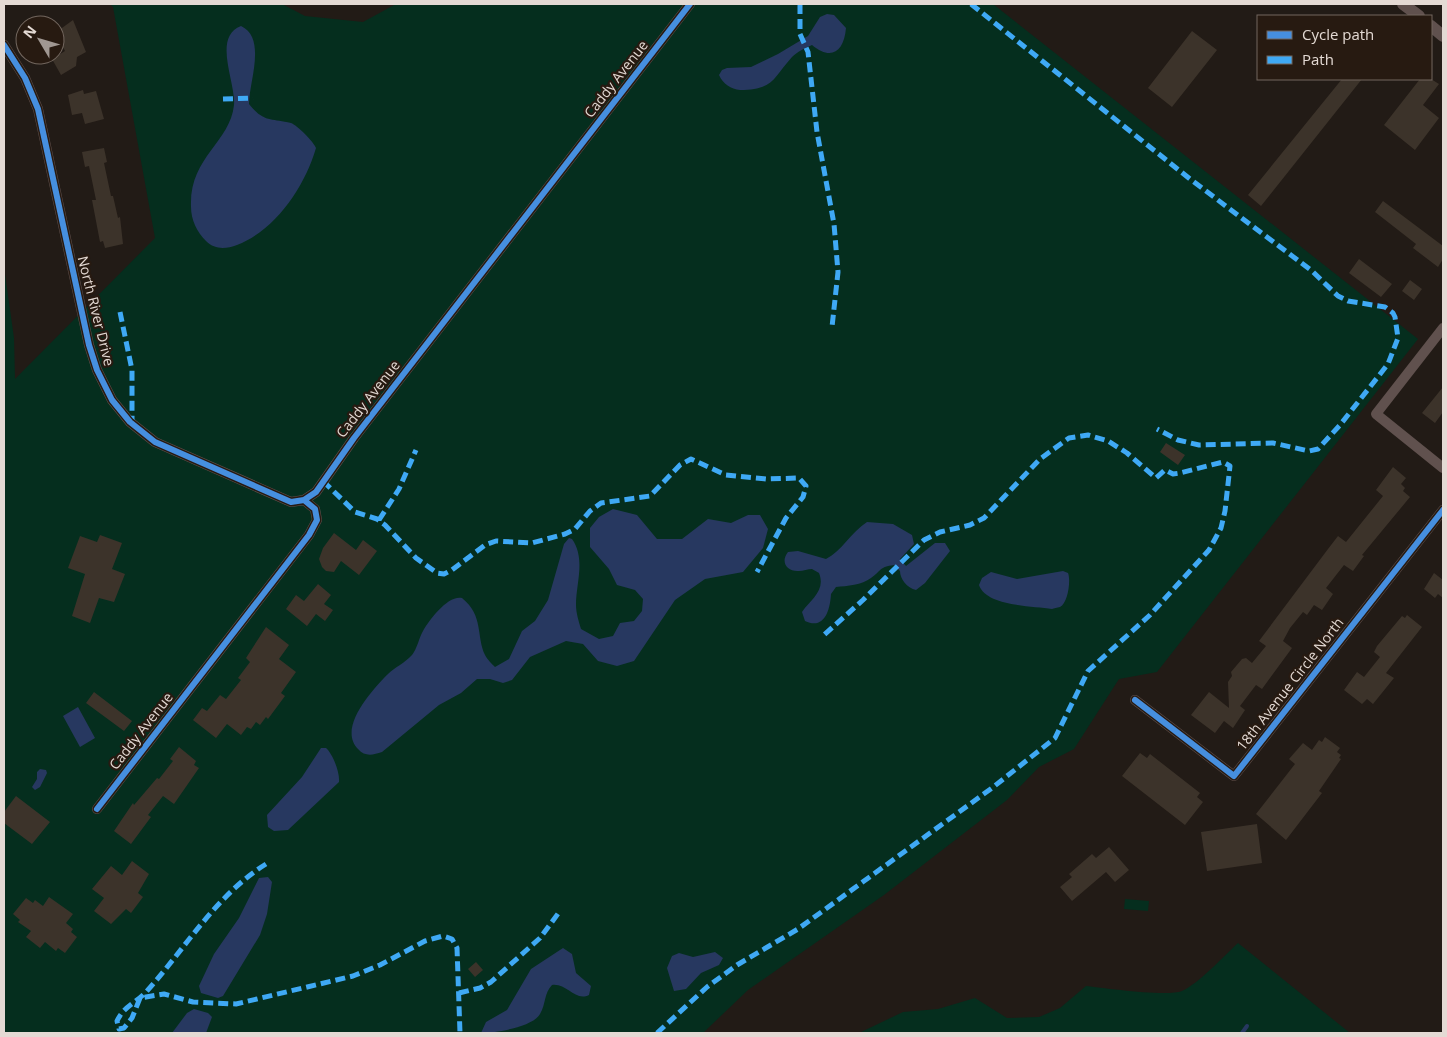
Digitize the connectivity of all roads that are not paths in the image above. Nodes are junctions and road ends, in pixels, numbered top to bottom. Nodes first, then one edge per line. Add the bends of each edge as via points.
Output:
1 (690, 4) edge
2 (1402, 4) edge
3 (1417, 15) edge
4 (1432, 27) edge
5 (1443, 36) edge
6 (4, 45) edge
7 (1443, 328) edge
8 (1443, 468) edge
9 (304, 500) junction
10 (1443, 510) edge
11 (1135, 700) dead end
12 (96, 809) dead end

1 - 9 street, Caddy Avenue via 354,438 316,492
2 - 3 street
4 - 5 street
6 - 9 street, North River Drive via 25,78 38,108 89,345 96,370 112,400 130,422 155,442 290,502
7 - 8 street via 1376,414
9 - 12 street, Caddy Avenue via 315,509 316,520 309,535
10 - 11 street, 18th Avenue Circle North via 1234,776

